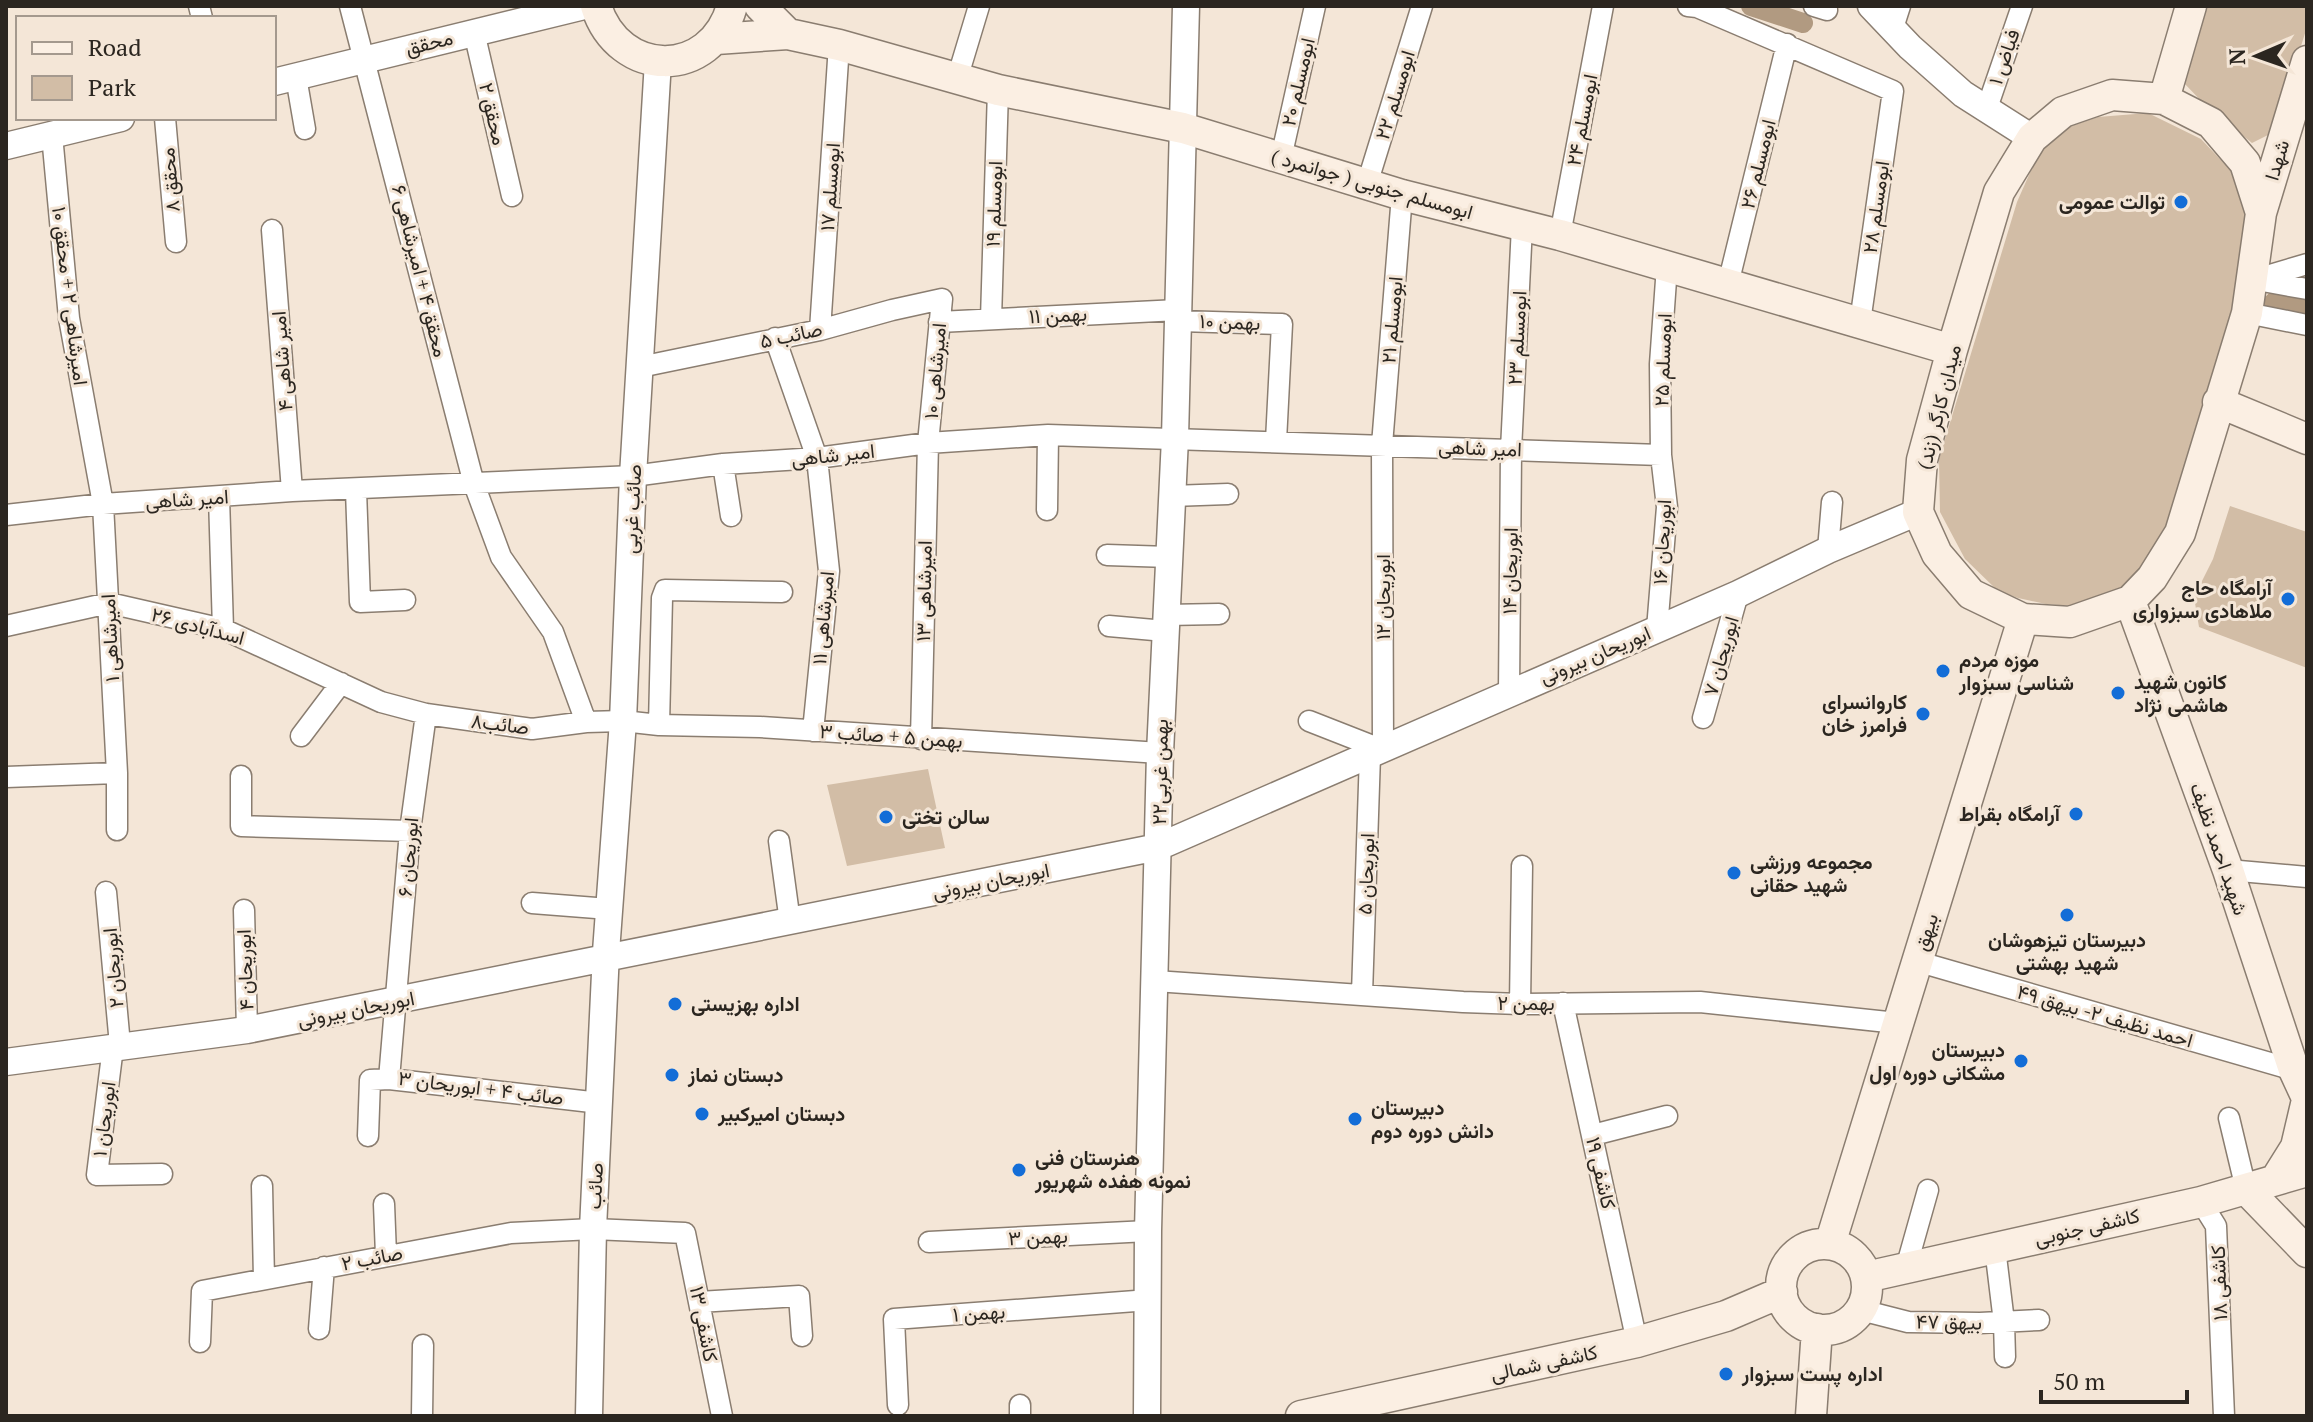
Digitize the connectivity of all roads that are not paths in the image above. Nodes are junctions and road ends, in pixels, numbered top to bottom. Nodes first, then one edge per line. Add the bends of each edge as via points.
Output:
1 (350, 6) edge
2 (584, 6) edge
3 (596, 6) edge
4 (732, 6) edge
5 (760, 6) edge
6 (979, 6) edge
7 (1186, 6) edge
8 (1315, 6) edge
9 (1422, 6) edge
10 (1603, 6) edge
11 (1688, 6) edge
12 (1871, 6) edge
13 (2022, 6) edge
14 (2191, 6) edge
15 (1901, 27) edge
16 (474, 32) junction
17 (788, 34) junction
18 (716, 39) junction
19 (1787, 44) junction
20 (839, 45) junction
21 (366, 58) junction
22 (658, 61) junction
23 (2307, 61) edge
24 (957, 79) junction
25 (285, 80) edge
26 (998, 90) junction
27 (2164, 99) junction
28 (1987, 108) junction
29 (103, 120) edge
30 (165, 120) edge
31 (77, 123) edge
32 (1183, 128) junction
33 (305, 129) dead end
34 (52, 135) junction
35 (2032, 138) junction
36 (6, 146) edge
37 (1281, 158) junction
38 (1367, 184) junction
39 (1402, 195) junction
40 (512, 196) dead end
41 (2261, 213) junction
42 (1522, 226) junction
43 (272, 230) dead end
44 (1560, 235) junction
45 (176, 242) dead end
46 (2307, 264) edge
47 (1667, 266) junction
48 (2253, 280) junction
49 (1728, 284) junction
50 (2307, 289) edge
51 (942, 299) joint
52 (2247, 313) junction
53 (1178, 315) junction
54 (991, 319) junction
55 (939, 322) junction
56 (1860, 322) junction
57 (2307, 325) edge
58 (820, 330) junction
59 (775, 338) junction
60 (1952, 350) junction
61 (640, 367) junction
62 (2218, 402) junction
63 (1048, 435) junction
64 (1175, 438) junction
65 (2307, 439) edge
66 (1276, 441) junction
67 (928, 443) junction
68 (1382, 445) junction
69 (1511, 450) junction
70 (1661, 455) junction
71 (817, 458) junction
72 (723, 464) junction
73 (633, 476) junction
74 (474, 484) junction
75 (356, 490) junction
76 (292, 491) junction
77 (1228, 494) dead end
78 (1172, 496) junction
79 (219, 497) junction
80 (1832, 502) dead end
81 (103, 504) junction
82 (1047, 510) dead end
83 (1918, 512) junction
84 (6, 515) edge
85 (731, 516) dead end
86 (1828, 550) junction
87 (1107, 555) dead end
88 (1169, 557) junction
89 (782, 592) dead end
90 (1738, 594) junction
91 (405, 600) dead end
92 (2130, 601) junction
93 (109, 603) junction
94 (1219, 614) dead end
95 (2023, 619) junction
96 (1165, 623) junction
97 (6, 626) edge
98 (1109, 626) dead end
99 (223, 629) junction
100 (1657, 629) junction
101 (341, 683) junction
102 (1509, 693) junction
103 (426, 714) junction
104 (1703, 718) dead end
105 (623, 721) junction
106 (1309, 721) dead end
107 (586, 722) junction
108 (659, 725) junction
109 (813, 731) junction
110 (301, 736) dead end
111 (921, 739) junction
112 (1160, 753) junction
113 (1377, 753) junction
114 (117, 773) junction
115 (241, 776) dead end
116 (6, 777) edge
117 (117, 830) dead end
118 (410, 831) junction
119 (779, 841) dead end
120 (1158, 847) junction
121 (1522, 866) dead end
122 (2228, 870) junction
123 (2307, 877) edge
124 (106, 892) dead end
125 (532, 903) dead end
126 (609, 909) junction
127 (244, 910) dead end
128 (790, 922) junction
129 (606, 956) junction
130 (1916, 961) junction
131 (1155, 981) junction
132 (1362, 994) junction
133 (396, 1001) junction
134 (1563, 1003) junction
135 (1520, 1004) junction
136 (1897, 1023) junction
137 (247, 1030) junction
138 (116, 1046) junction
139 (6, 1062) edge
140 (2294, 1070) junction
141 (389, 1079) junction
142 (2307, 1099) edge
143 (600, 1103) junction
144 (1667, 1116) dead end
145 (2229, 1118) dead end
146 (1593, 1135) junction
147 (368, 1136) dead end
148 (2307, 1171) edge
149 (162, 1174) dead end
150 (2276, 1179) junction
151 (262, 1186) dead end
152 (2246, 1189) junction
153 (1928, 1190) dead end
154 (2201, 1202) junction
155 (384, 1204) dead end
156 (593, 1229) junction
157 (1148, 1231) junction
158 (685, 1233) joint
159 (929, 1242) dead end
160 (1830, 1244) junction
161 (1995, 1248) junction
162 (2307, 1252) edge
163 (386, 1255) junction
164 (324, 1267) junction
165 (1906, 1268) junction
166 (1866, 1277) junction
167 (264, 1279) junction
168 (1782, 1292) junction
169 (1149, 1300) junction
170 (699, 1302) junction
171 (1861, 1310) junction
172 (2039, 1320) dead end
173 (2004, 1322) junction
174 (319, 1329) dead end
175 (1817, 1329) junction
176 (802, 1336) dead end
177 (200, 1342) dead end
178 (1637, 1342) junction
179 (423, 1345) dead end
180 (2005, 1357) dead end
181 (898, 1405) dead end
182 (422, 1416) edge
183 (589, 1416) edge
184 (722, 1416) edge
185 (1147, 1416) edge
186 (1301, 1416) edge
187 (1811, 1416) edge
188 (2224, 1416) edge

1 - 21 street, محقق ۴ + امیرشاهی ۶
2 - 16 street, محقق
3 - 22 main road via 624,49
4 - 18 main road
5 - 17 main road
6 - 24 street
7 - 32 street, ۲۲بهمن غربی
8 - 37 street, ابومسلم ۲۰
9 - 38 street, ابومسلم ۲۲
10 - 44 street, ابومسلم ۲۴
11 - 19 street
12 - 15 street
13 - 28 street, فیاض ۱
14 - 27 main road
15 - 28 street via 1963,94
16 - 21 street, محقق
16 - 40 street, محقق ۲
17 - 18 main road, ابومسلم جنوبی ( جوانمرد )
17 - 20 main road, ابومسلم جنوبی ( جوانمرد )
18 - 22 main road via 680,60
19 - 49 street, ابومسلم ۲۶
19 - 56 street, ابومسلم ۲۸ via 1893,91
20 - 24 main road, ابومسلم جنوبی ( جوانمرد )
20 - 58 street, ابومسلم ۱۷
21 - 25 street, محقق
21 - 74 street, محقق ۴ + امیرشاهی ۶
22 - 61 street, صائب غربی
23 - 41 main road, شهدا
24 - 26 main road, ابومسلم جنوبی ( جوانمرد )
25 - 33 street
26 - 32 main road, ابومسلم جنوبی ( جوانمرد )
26 - 54 street, ابومسلم ۱۹
27 - 35 main road, میدان کارگر (زند) via 2112,95 2063,112
27 - 41 main road, میدان کارگر (زند) via 2211,123 2237,153
28 - 35 street
29 - 31 street
30 - 45 street, محقق ۸
31 - 34 street
32 - 37 main road, ابومسلم جنوبی ( جوانمرد )
32 - 53 street, ۲۲بهمن غربی
34 - 36 street
34 - 81 street, امیرشاهی ۲ + محقق ۱۰ via 69,318
35 - 60 main road, میدان کارگر (زند) via 1999,192
37 - 38 main road, ابومسلم جنوبی ( جوانمرد )
38 - 39 main road, ابومسلم جنوبی ( جوانمرد )
39 - 42 main road, ابومسلم جنوبی ( جوانمرد )
39 - 68 street, ابومسلم ۲۱
41 - 48 main road, میدان کارگر (زند)
42 - 44 main road, ابومسلم جنوبی ( جوانمرد )
42 - 69 street, ابومسلم ۲۳
43 - 76 street, امیر شاهی ۴
44 - 47 main road, ابومسلم جنوبی ( جوانمرد )
46 - 48 street
47 - 49 main road, ابومسلم جنوبی ( جوانمرد )
47 - 70 street, ابومسلم ۲۵
48 - 50 street
48 - 52 main road, میدان کارگر (زند)
49 - 56 main road, ابومسلم جنوبی ( جوانمرد )
51 - 55 street, امیرشاهی ۱۰
51 - 58 street, صائب ۵
52 - 57 street
52 - 62 main road, میدان کارگر (زند)
53 - 54 street, بهمن ۱۱
53 - 64 street, ۲۲بهمن غربی
53 - 66 street, بهمن ۱۰ via 1282,324
54 - 55 street, بهمن ۱۱
55 - 67 street, امیرشاهی ۱۰
56 - 60 main road, ابومسلم جنوبی ( جوانمرد )
58 - 59 street, صائب ۵
59 - 61 street, صائب ۵
59 - 71 street, امیرشاهی ۱۱
60 - 83 main road, میدان کارگر (زند) via 1922,460
61 - 73 street, صائب غربی
62 - 65 main road
62 - 92 main road, میدان کارگر (زند) via 2180,533 2152,578
63 - 64 street, امیر شاهی
63 - 67 street, امیر شاهی
63 - 82 street
64 - 66 street, امیر شاهی
64 - 78 street, ۲۲بهمن غربی
66 - 68 street, امیر شاهی
67 - 71 street, امیر شاهی
67 - 111 street, امیرشاهی ۱۳
68 - 69 street, امیر شاهی
68 - 113 street, ابوریحان ۱۲
69 - 70 street, امیر شاهی
69 - 102 street, ابوریحان ۱۴
70 - 100 street, ابوریحان ۱۶ via 1667,507
71 - 72 street, امیر شاهی
71 - 109 street, امیرشاهی ۱۱ via 829,571
72 - 73 street, امیر شاهی
72 - 85 street
73 - 74 street, امیر شاهی
73 - 105 street, صائب غربی
74 - 75 street, امیر شاهی
74 - 107 street, محقق ۴ + امیرشاهی ۶ via 501,557 553,632
75 - 76 street, امیر شاهی
75 - 91 street via 360,602
76 - 79 street, امیر شاهی
77 - 78 street
78 - 88 street, ۲۲بهمن غربی
79 - 81 street, امیر شاهی
79 - 99 street
80 - 86 street
81 - 84 street, امیر شاهی
81 - 93 street, امیرشاهی ۱
83 - 86 street, ابوریحان بیرونی
83 - 95 main road, میدان کارگر (زند) via 1937,554 1971,594
86 - 90 street, ابوریحان بیرونی
87 - 88 street
88 - 96 street, ۲۲بهمن غربی
89 - 108 street via 665,590
90 - 100 street, ابوریحان بیرونی
90 - 104 street, ابوریحان ۷
92 - 95 main road, میدان کارگر (زند) via 2070,622
92 - 122 main road, شهید احمد نظیف
93 - 97 street, اسدآبادی ۲۶
93 - 99 street, اسدآبادی ۲۶
93 - 114 street, امیرشاهی ۱
94 - 96 street
95 - 130 main road, بیهق
96 - 98 street
96 - 112 street, ۲۲بهمن غربی
99 - 101 street, اسدآبادی ۲۶
100 - 102 street, ابوریحان بیرونی
101 - 103 street, اسدآبادی ۲۶ via 381,702
101 - 110 street
102 - 113 street, ابوریحان بیرونی
103 - 107 street, صائب۸ via 532,729
103 - 118 street, ابوریحان ۶
105 - 107 street, صائب۸
105 - 108 street, بهمن ۵ + صائب ۳
105 - 126 street, صائب غربی
106 - 113 street
108 - 109 street, بهمن ۵ + صائب ۳
109 - 111 street, بهمن ۵ + صائب ۳
111 - 112 street, بهمن ۵ + صائب ۳
112 - 120 street, ۲۲بهمن غربی
113 - 120 street, ابوریحان بیرونی
113 - 132 street, ابوریحان ۵
114 - 116 street
114 - 117 street, امیرشاهی ۱
115 - 118 street via 241,826
118 - 133 street, ابوریحان ۶
119 - 128 street
120 - 128 street, ابوریحان بیرونی
120 - 131 street, ۲۲بهمن غربی
121 - 135 street
122 - 123 street
122 - 140 main road, شهید احمد نظیف
124 - 138 street, ابوریحان ۲
125 - 126 street
126 - 129 street, صائب غربی
127 - 137 street, ابوریحان ۴
128 - 129 street, ابوریحان بیرونی
129 - 133 street, ابوریحان بیرونی
129 - 143 street, صائب
130 - 136 main road, بیهق
130 - 140 street, احمد نظیف ۲- بیهق ۴۹
131 - 132 street, بهمن ۲
131 - 157 street, ۲۲بهمن غربی
132 - 135 street, بهمن ۲
133 - 137 street, ابوریحان بیرونی
133 - 141 street, صائب ۴ + ابوریحان ۳
134 - 135 street, بهمن ۲
134 - 136 street, بهمن ۲ via 1700,1002
134 - 146 street, کاشفی ۱۹
136 - 160 main road, بیهق
137 - 138 street, ابوریحان بیرونی
138 - 139 street, ابوریحان بیرونی
138 - 149 street, ابوریحان ۱ via 97,1175
140 - 142 main road, شهید احمد نظیف
141 - 143 street, صائب ۴ + ابوریحان ۳
141 - 147 street via 370,1080
142 - 150 main road via 2296,1147
143 - 156 street, صائب
144 - 146 street
145 - 152 street
146 - 178 street, کاشفی ۱۹
148 - 150 main road, کاشفی جنوبی
150 - 152 main road, کاشفی جنوبی
151 - 167 street
152 - 154 main road, کاشفی جنوبی
152 - 162 main road
153 - 165 street
154 - 161 main road, کاشفی جنوبی
154 - 188 street, کاشفی ۱۸ via 2216,1226
155 - 163 street
156 - 158 street, صائب ۲
156 - 163 street, صائب ۲ via 511,1233
156 - 183 street, صائب
157 - 159 street, بهمن ۳
157 - 169 street, ۲۲بهمن غربی
158 - 170 street, کاشفی ۱۳
160 - 166 main road via 1853,1255
160 - 168 main road via 1803,1250 1792,1259 1784,1271
161 - 165 main road, کاشفی جنوبی
161 - 173 street
163 - 164 street, صائب ۲
164 - 167 street, صائب ۲
164 - 174 street
165 - 166 main road, کاشفی جنوبی
166 - 171 main road
167 - 177 street, صائب ۲ via 202,1291
168 - 175 main road via 1795,1318
168 - 178 main road, کاشفی شمالی via 1726,1316
169 - 181 street, بهمن ۱ via 894,1319
169 - 185 street, ۲۲بهمن غربی
170 - 176 street via 799,1296
170 - 184 street, کاشفی ۱۳
171 - 173 street, بیهق ۴۷ via 1908,1322
171 - 175 main road via 1842,1326
172 - 173 street, بیهق ۴۷
173 - 180 street
175 - 187 main road
178 - 186 main road, کاشفی شمالی
179 - 182 street

